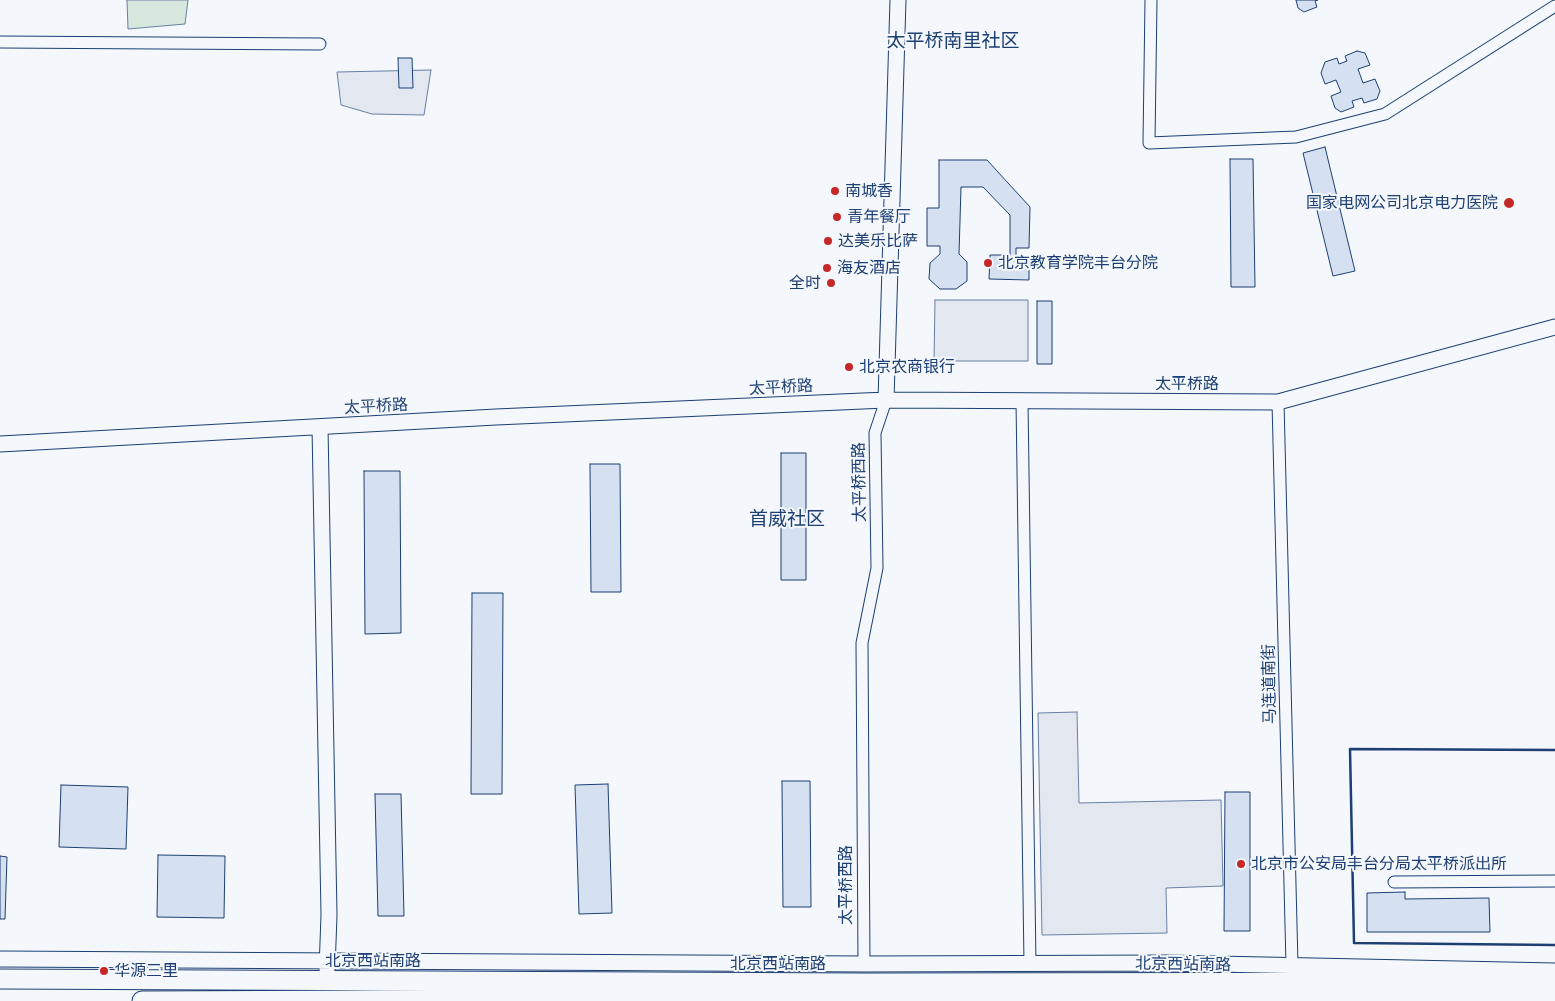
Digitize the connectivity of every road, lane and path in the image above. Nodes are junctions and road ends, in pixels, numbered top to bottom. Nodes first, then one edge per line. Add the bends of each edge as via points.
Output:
1 (898, 0) edge
2 (1151, 0) edge
3 (1555, 6) edge
4 (0, 42) edge
5 (320, 44) dead end
6 (1555, 327) edge
7 (886, 400) junction
8 (1022, 401) junction
9 (1278, 402) junction
10 (320, 427) junction
11 (0, 444) edge
12 (1555, 881) edge
13 (1394, 882) dead end
14 (0, 959) edge
15 (327, 960) junction
16 (864, 964) junction
17 (1030, 964) junction
18 (1292, 965) junction
19 (1555, 970) edge
20 (0, 979) edge
21 (327, 979) junction
22 (1555, 982) edge
23 (1555, 999) edge
24 (142, 1001) edge
25 (326, 1001) edge

1 - 7 street, 太平桥西路
2 - 3 street via 1149,143 1296,137 1385,114
4 - 5 street
6 - 9 street, 太平桥路
7 - 8 street, 太平桥路
7 - 10 street, 太平桥路
7 - 16 street, 太平桥西路 via 875,432 877,568 862,643
8 - 9 street, 太平桥路
8 - 17 street
9 - 18 street, 马连道南街
10 - 11 street, 太平桥路
10 - 15 street via 329,915
12 - 13 street
14 - 15 street, 北京西站南路
15 - 16 street, 北京西站南路
15 - 21 street
16 - 17 street, 北京西站南路
17 - 18 street, 北京西站南路
18 - 19 street, 北京西站南路
20 - 21 main road, 北京西站南路
21 - 22 main road, 北京西站南路 via 855,983
21 - 25 street
23 - 25 main road, 北京西站南路
24 - 25 main road, 北京西站南路

